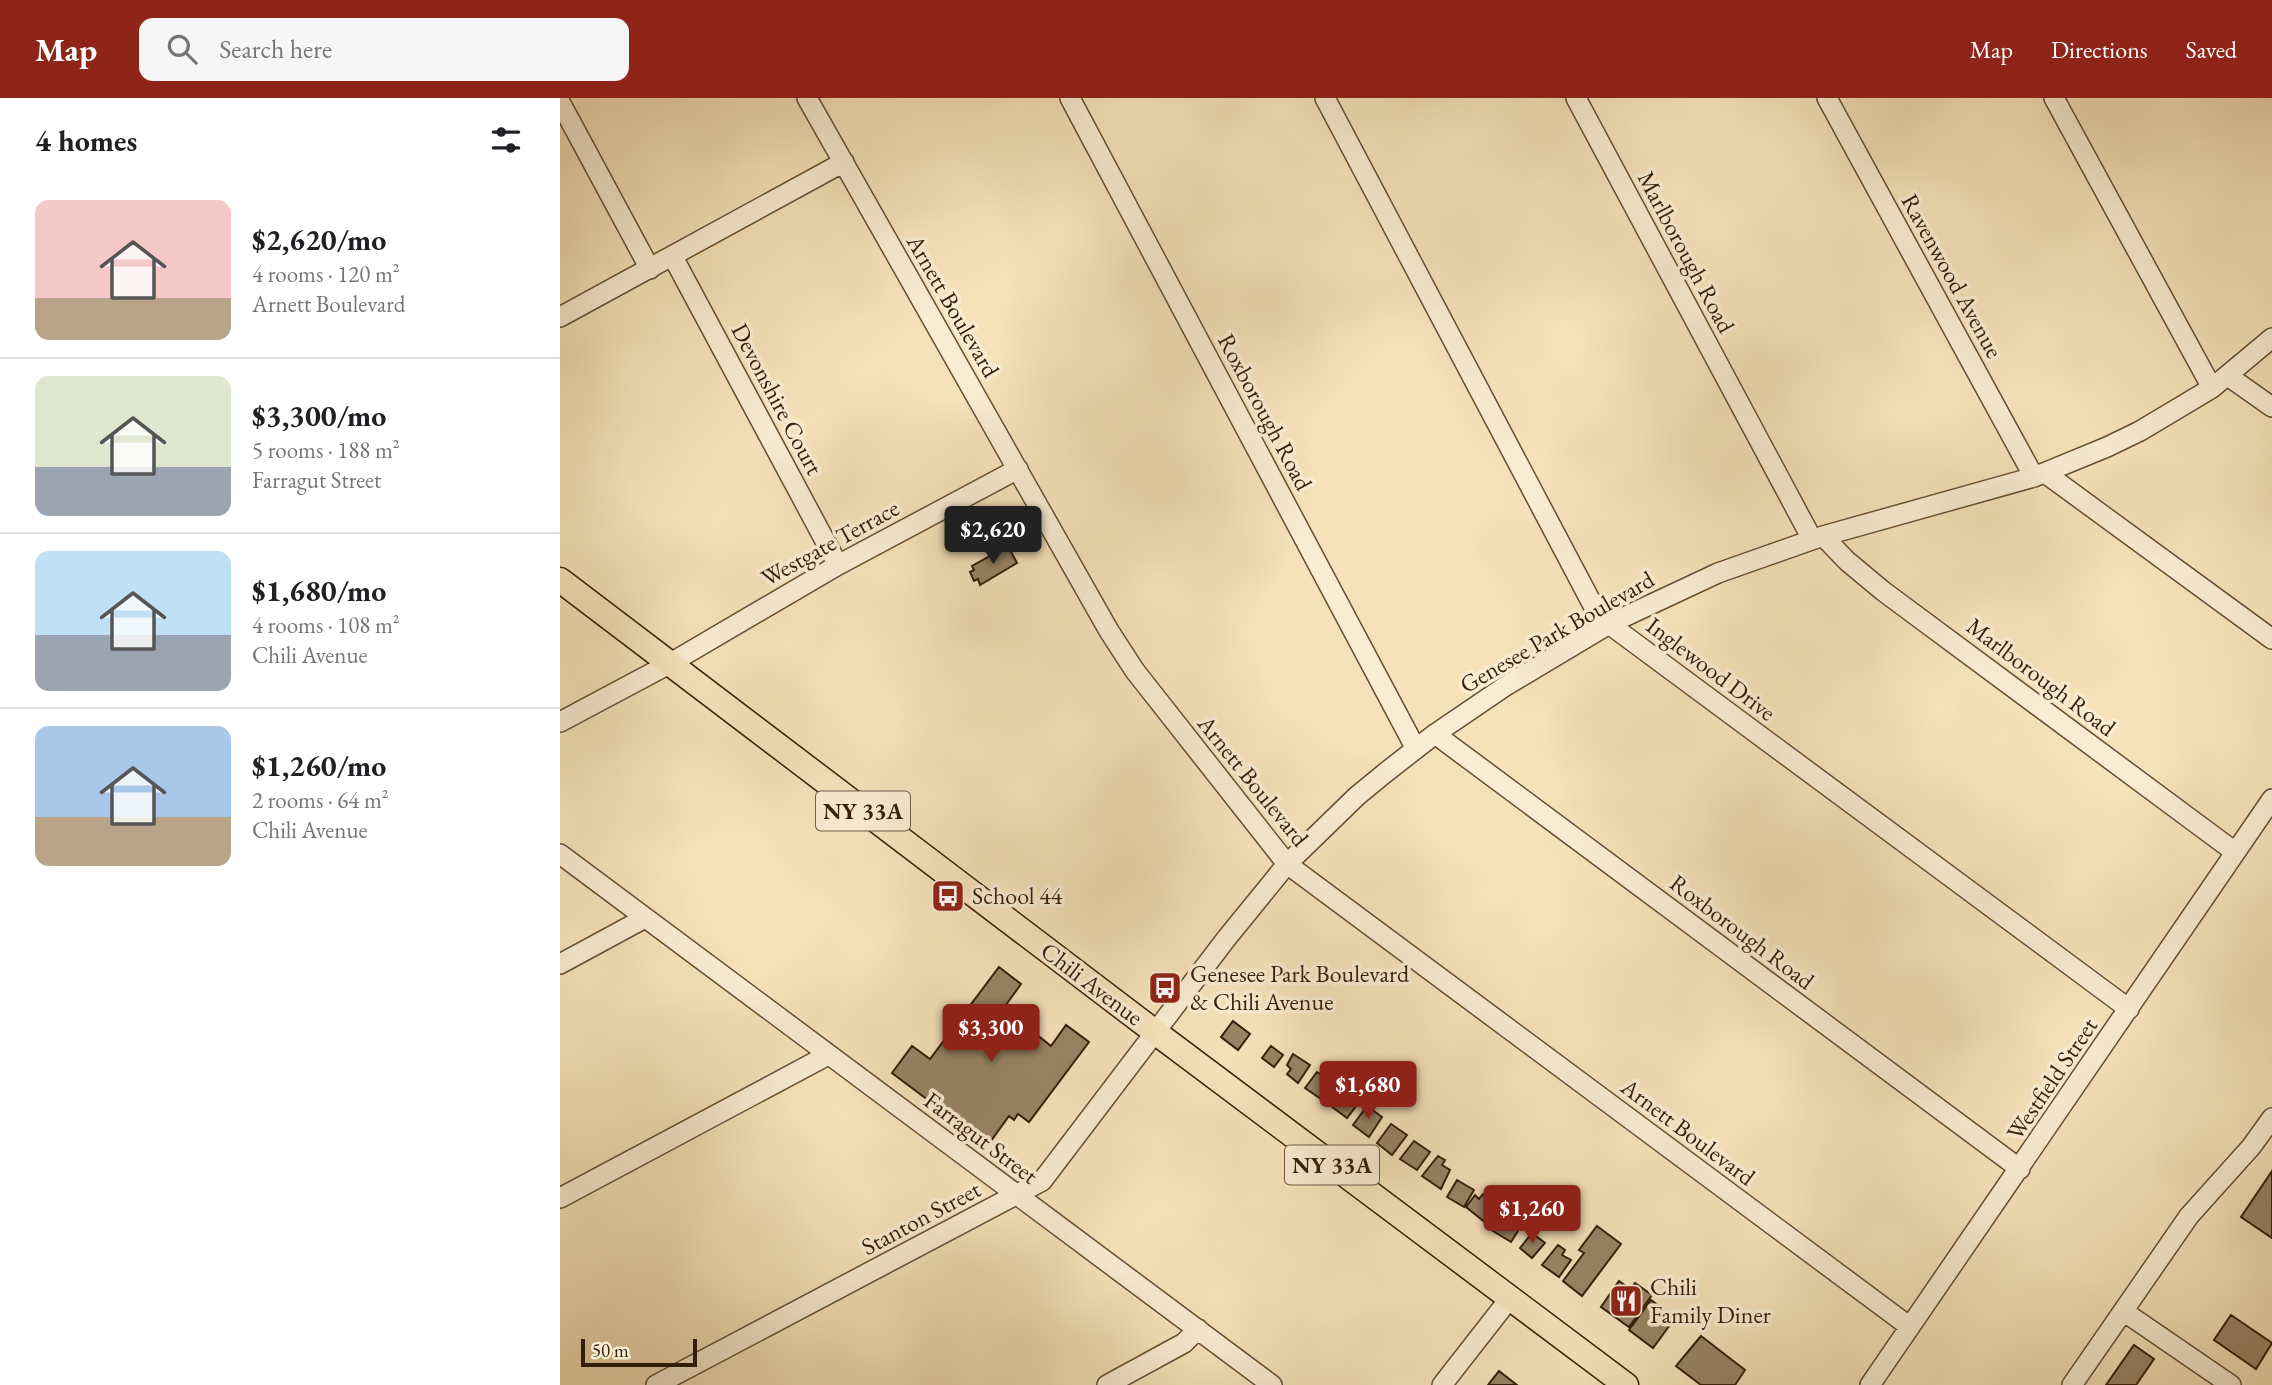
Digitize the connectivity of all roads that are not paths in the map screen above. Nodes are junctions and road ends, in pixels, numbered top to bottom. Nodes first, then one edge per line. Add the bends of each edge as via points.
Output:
1 (807, 98) edge
2 (1070, 98) edge
3 (1325, 98) edge
4 (1576, 98) edge
5 (1827, 98) edge
6 (2054, 98) edge
7 (561, 105) edge
8 (844, 162) junction
9 (673, 257) junction
10 (650, 269) junction
11 (560, 317) edge
12 (2272, 338) edge
13 (2228, 376) junction
14 (2212, 388) junction
15 (2272, 407) edge
16 (1017, 469) junction
17 (2039, 475) junction
18 (1818, 537) junction
19 (838, 565) junction
20 (560, 580) edge
21 (1609, 624) junction
22 (2272, 639) edge
23 (669, 664) junction
24 (560, 722) edge
25 (1435, 734) junction
26 (1416, 748) junction
27 (2272, 799) edge
28 (2235, 852) junction
29 (560, 854) edge
30 (1287, 864) junction
31 (645, 918) junction
32 (560, 964) edge
33 (2129, 1009) junction
34 (1155, 1032) junction
35 (828, 1055) junction
36 (2272, 1118) edge
37 (2020, 1169) junction
38 (1017, 1195) junction
39 (560, 1198) edge
40 (1510, 1298) junction
41 (2123, 1311) junction
42 (1910, 1328) junction
43 (1198, 1329) junction
44 (656, 1385) edge
45 (1107, 1385) edge
46 (1272, 1385) edge
47 (1442, 1385) edge
48 (1626, 1385) edge
49 (1870, 1385) edge
50 (2072, 1385) edge
51 (2231, 1385) edge

1 - 8 street, Arnett Boulevard
2 - 26 street, Roxborough Road
3 - 21 street, Inglewood Drive via 1596,611
4 - 18 street, Marlborough Road
5 - 17 street, Ravenwood Avenue
6 - 14 street
7 - 10 street
8 - 9 street
8 - 16 street, Arnett Boulevard
9 - 10 street
9 - 19 street, Devonshire Court
10 - 11 street
12 - 13 street, Genesee Park Boulevard
13 - 14 street, Genesee Park Boulevard
13 - 15 street
14 - 17 street, Genesee Park Boulevard via 2140,431
16 - 19 street, Westgate Terrace
16 - 30 street, Arnett Boulevard via 1135,671
17 - 18 street, Genesee Park Boulevard
17 - 22 street, Ravenwood Avenue
18 - 21 street, Genesee Park Boulevard via 1718,573
18 - 28 street, Marlborough Road via 1883,591
19 - 23 street, Westgate Terrace
20 - 23 main road, Chili Avenue / NY 33A
21 - 25 street, Genesee Park Boulevard
21 - 33 street, Inglewood Drive
23 - 24 street, Westgate Terrace
23 - 34 main road, Chili Avenue / NY 33A
25 - 26 street, Genesee Park Boulevard
25 - 37 street, Roxborough Road
26 - 30 street, Genesee Park Boulevard via 1357,796
27 - 28 street, Westfield Street
28 - 33 street, Westfield Street
29 - 31 street, Farragut Street
30 - 34 street, Genesee Park Boulevard
30 - 42 street, Arnett Boulevard
31 - 32 street
31 - 35 street, Farragut Street
33 - 37 street, Westfield Street
34 - 38 street, Stanton Street via 1048,1175
34 - 40 main road, Chili Avenue / NY 33A
35 - 38 street, Farragut Street
35 - 39 street
36 - 41 street via 2189,1216
37 - 42 street, Westfield Street
38 - 43 street, Farragut Street
38 - 44 street, Stanton Street
40 - 47 street
40 - 48 main road, Chili Avenue / NY 33A
41 - 50 street
41 - 51 street
42 - 49 street, Westfield Street
43 - 45 street via 1179,1347
43 - 46 street, Farragut Street

